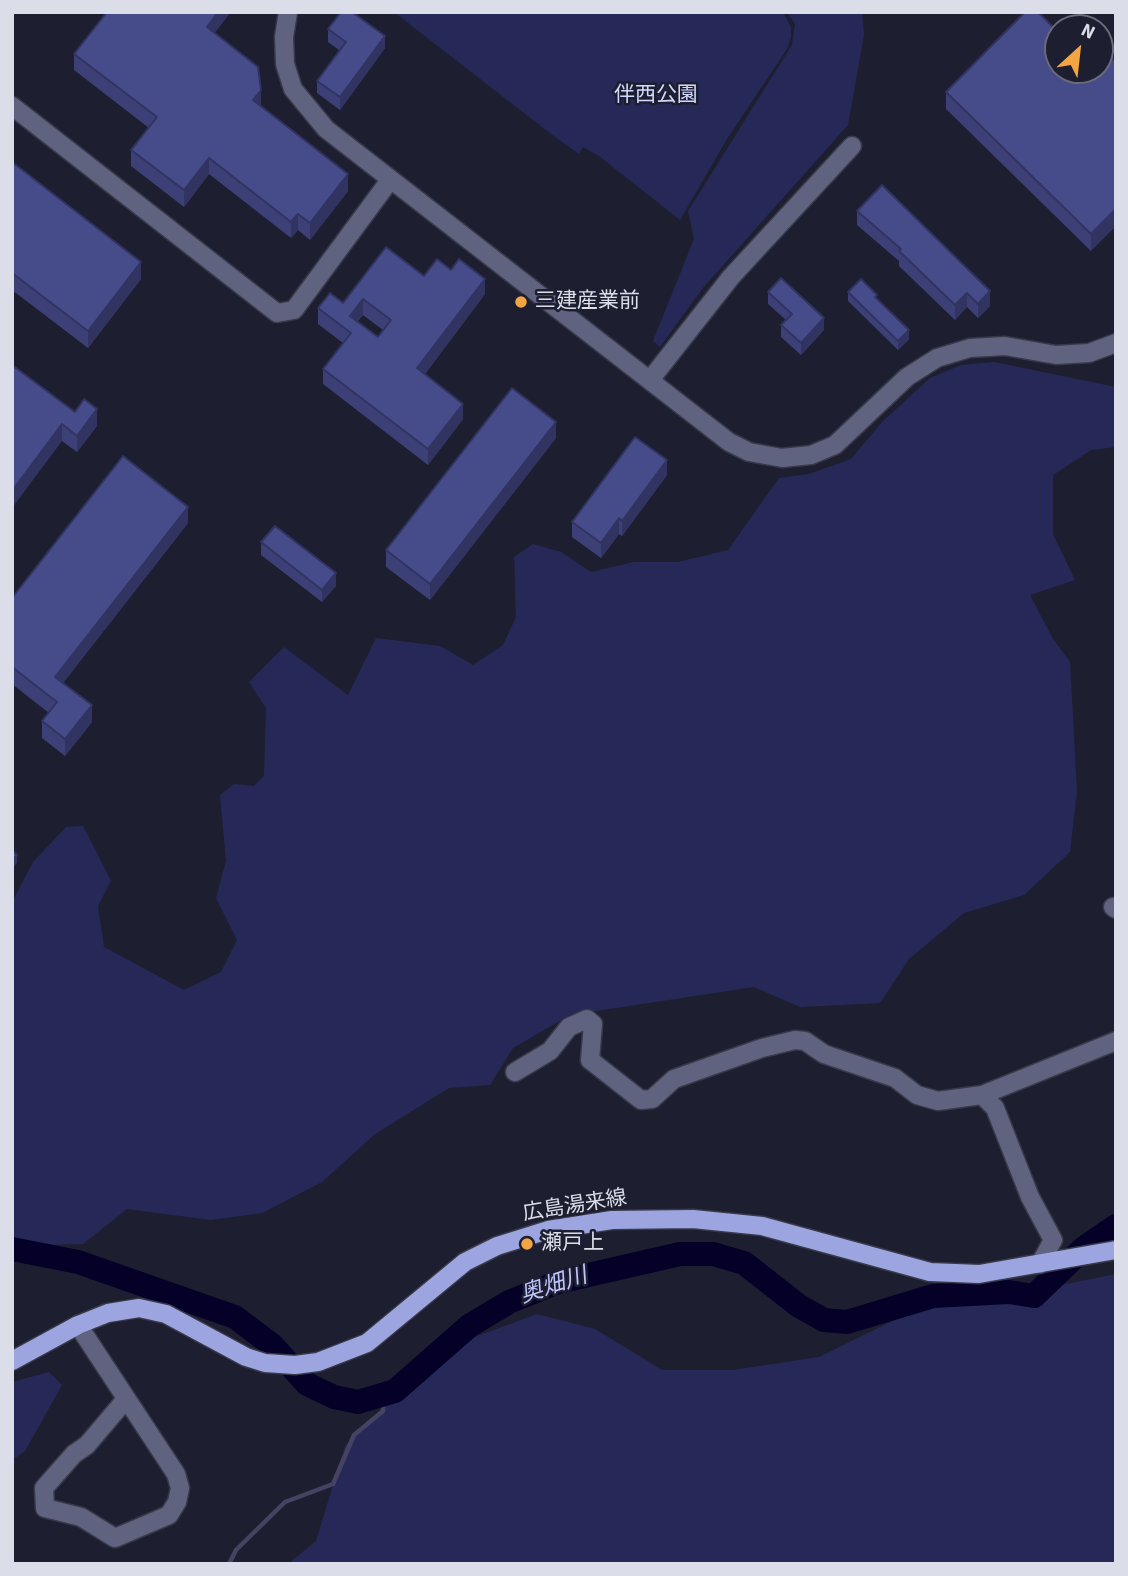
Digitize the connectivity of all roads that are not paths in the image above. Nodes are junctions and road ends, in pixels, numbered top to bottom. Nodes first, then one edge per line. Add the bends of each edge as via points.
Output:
1 (288, 12) edge
2 (12, 106) edge
3 (852, 146) dead end
4 (390, 180) junction
5 (1116, 343) edge
6 (650, 380) junction
7 (1116, 1041) edge
8 (515, 1073) dead end
9 (982, 1095) junction
10 (1116, 1250) edge
11 (1045, 1263) junction
12 (78, 1325) junction
13 (12, 1361) edge
14 (127, 1399) junction

1 - 4 street via 285,64 293,89 326,129
2 - 4 street via 277,313 294,310
3 - 6 street via 731,277
4 - 6 street
5 - 6 street via 1089,353 1056,355 1005,346 970,348 937,358 907,377 835,445 811,455 782,458 749,452 729,442
7 - 9 street
8 - 9 street via 550,1051 569,1027 587,1019 593,1024 590,1060 641,1100 652,1099 674,1079 795,1040 895,1078 917,1095 939,1101
9 - 11 street via 995,1108 1030,1197 1053,1240
10 - 11 main road, 広島湯来線
11 - 12 main road, 広島湯来線 via 979,1274 930,1272 762,1226 693,1219 612,1220 548,1230 497,1246 465,1262 367,1343 318,1362 274,1364 246,1357 166,1314 139,1308 108,1313
12 - 13 main road, 広島湯来線
12 - 14 street
14 - 14 street via 176,1474 180,1488 169,1515 115,1538 81,1517 45,1508 44,1488

